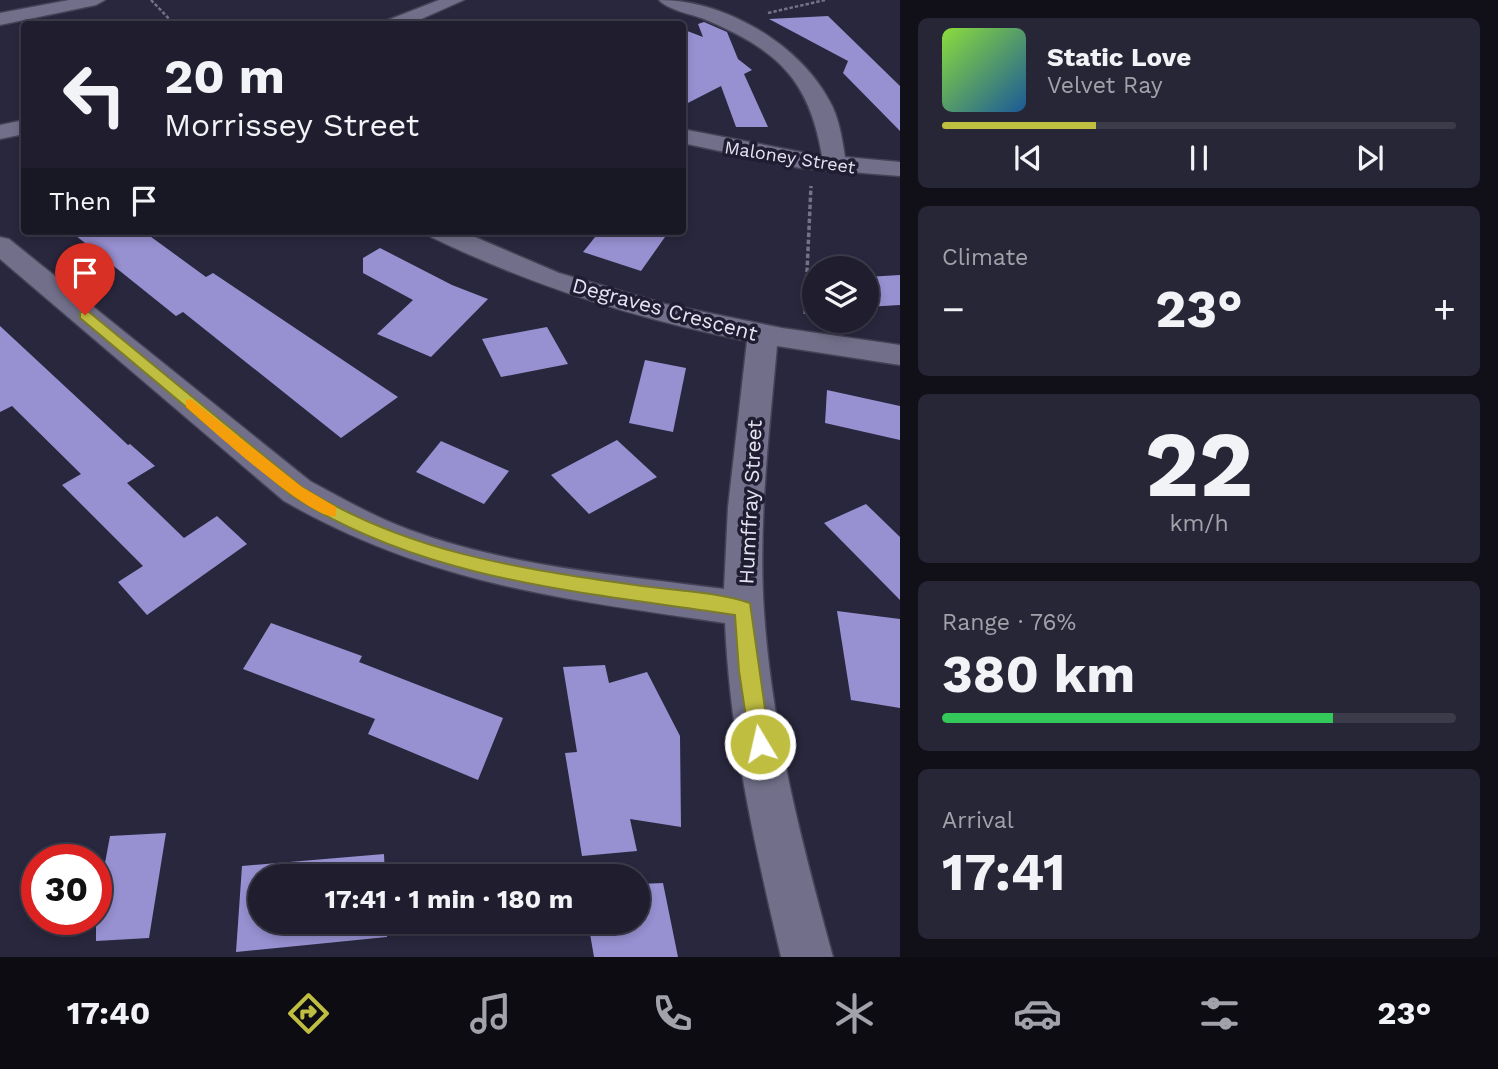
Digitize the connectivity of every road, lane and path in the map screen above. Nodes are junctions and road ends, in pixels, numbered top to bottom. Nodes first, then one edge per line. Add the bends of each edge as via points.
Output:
1 (96, 0) edge
2 (151, 0) edge
3 (454, 0) edge
4 (668, 0) edge
5 (825, 0) edge
6 (0, 19) edge
7 (171, 21) edge
8 (408, 21) edge
9 (727, 23) junction
10 (21, 128) edge
11 (0, 132) edge
12 (686, 137) edge
13 (823, 164) junction
14 (900, 169) edge
15 (449, 235) edge
16 (0, 245) edge
17 (763, 335) junction
18 (804, 342) junction
19 (900, 355) edge
20 (744, 609) junction
21 (807, 957) edge

1 - 6 street
2 - 7 path
3 - 8 street
4 - 9 street
5 - 9 path
9 - 13 street via 779,54 802,76 819,101 828,128
10 - 11 street
12 - 13 street, Maloney Street
13 - 14 street, Maloney Street
13 - 18 path
15 - 17 street, Degraves Crescent via 529,271 614,299
16 - 20 street via 296,491 326,509 395,542 447,558 522,575
17 - 18 street, Degraves Crescent
17 - 20 street, Humffray Street via 748,479
18 - 19 street, Degraves Crescent
20 - 21 street, Humffray Street via 748,671 772,817

